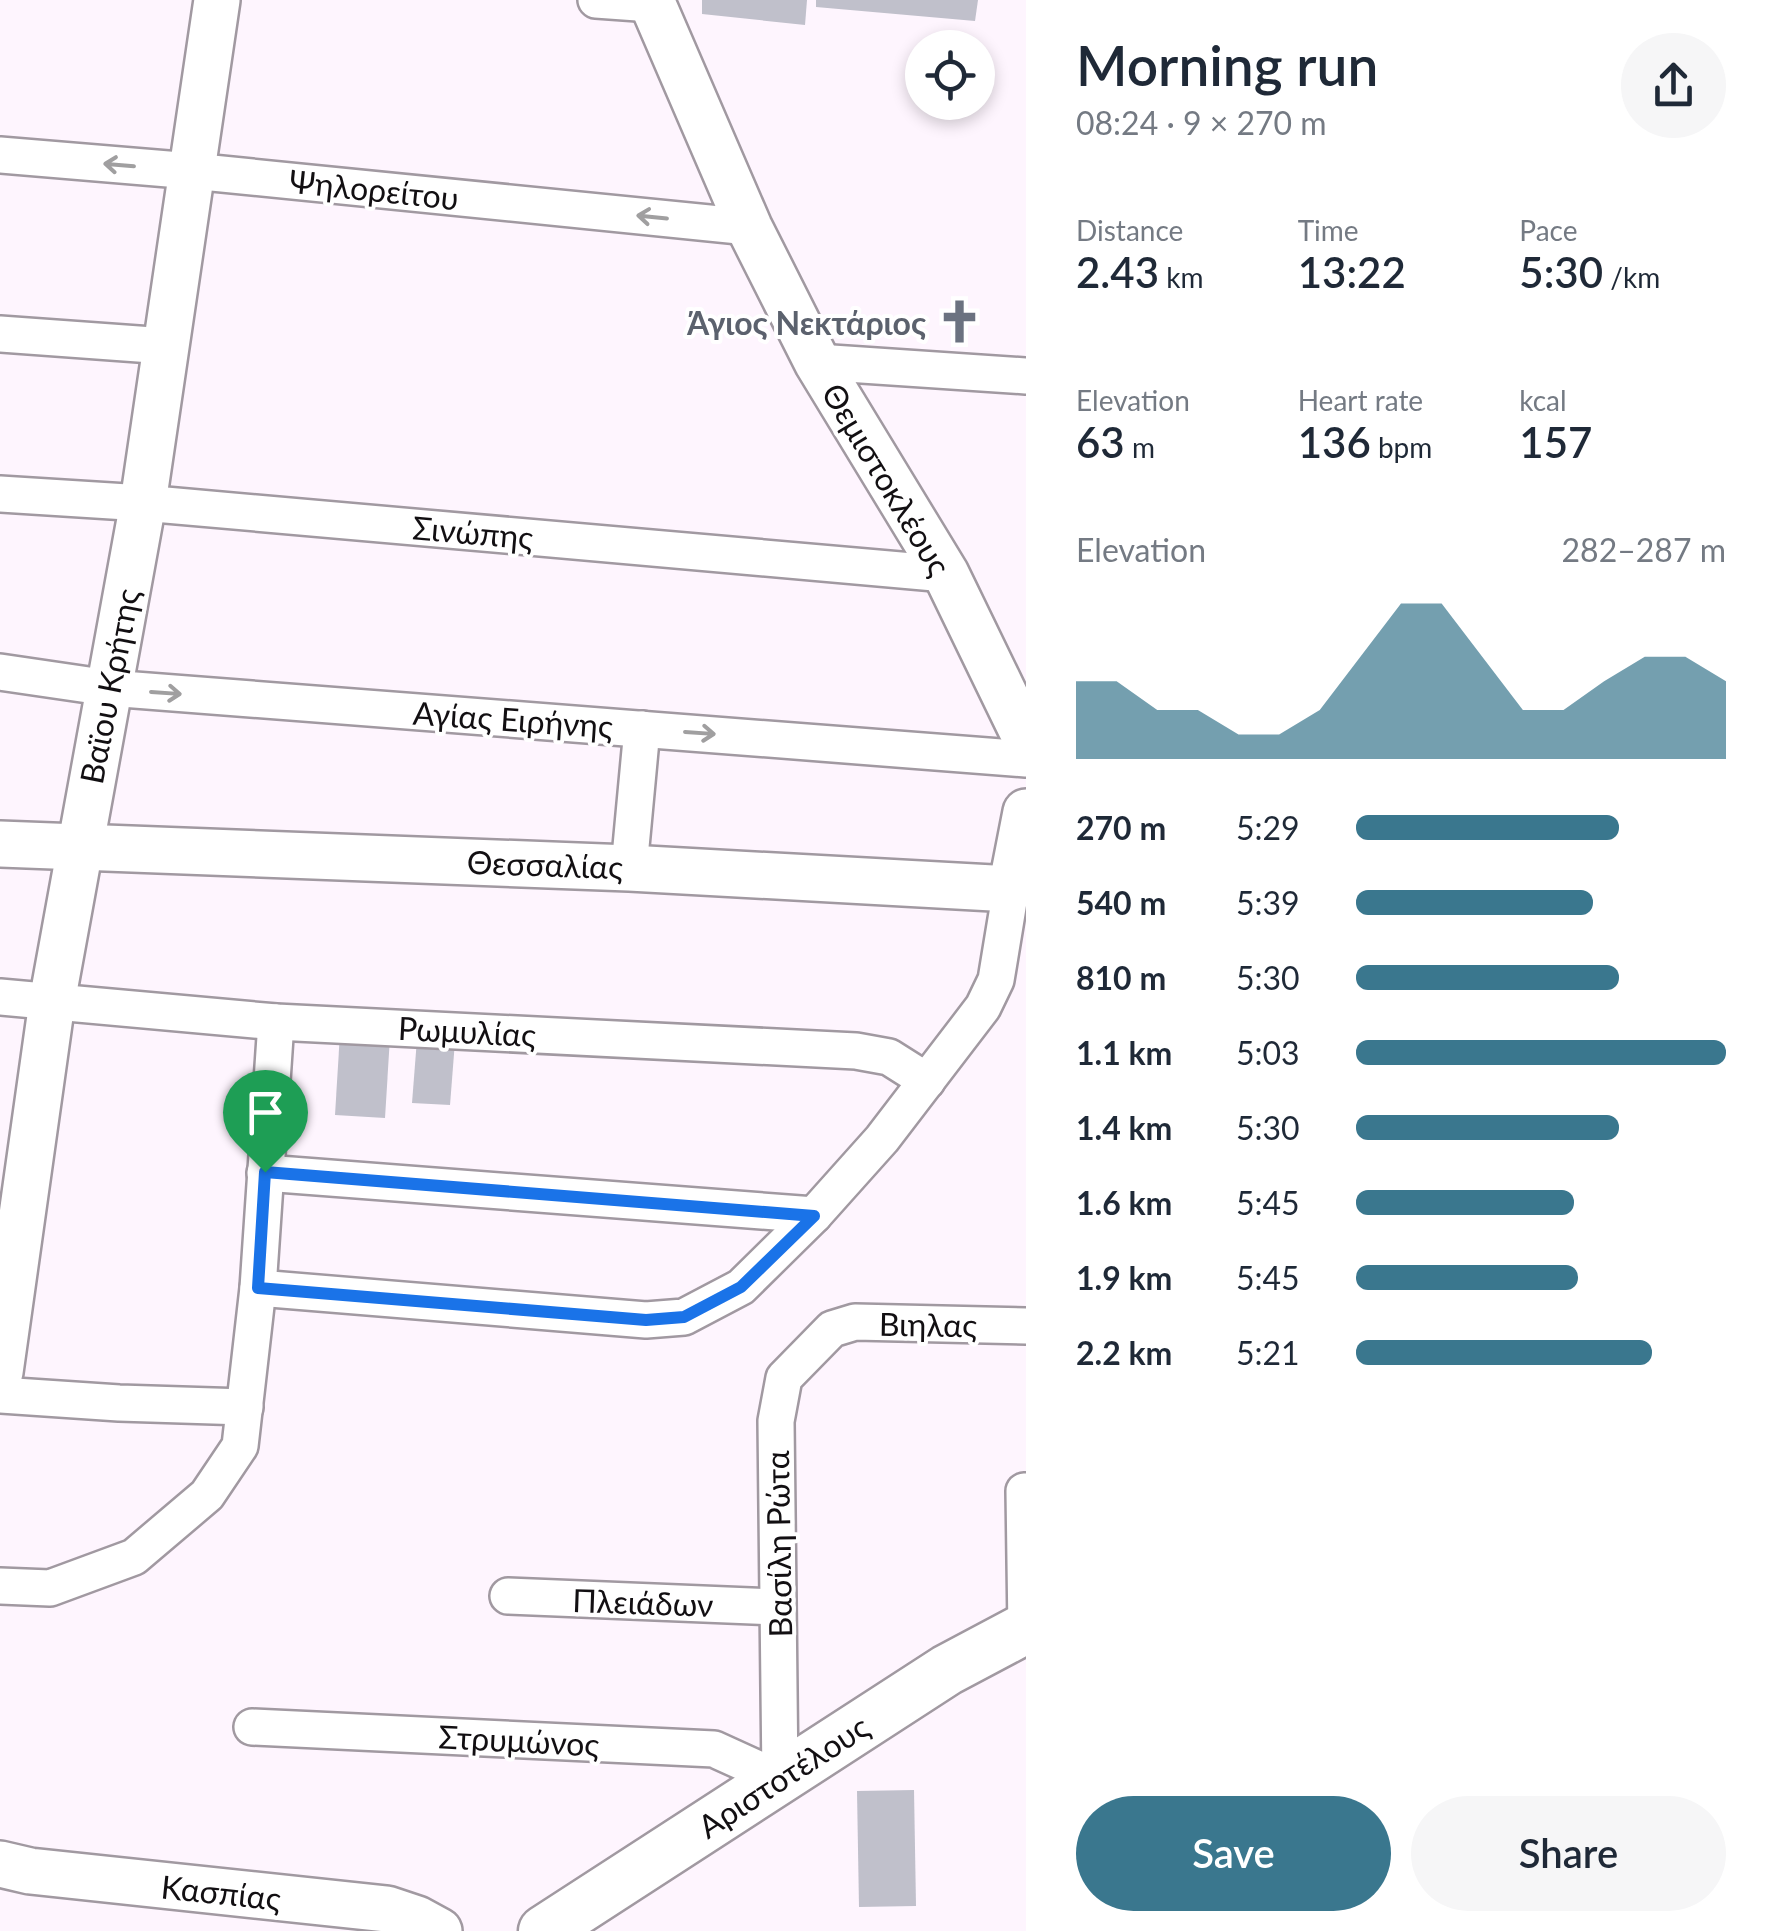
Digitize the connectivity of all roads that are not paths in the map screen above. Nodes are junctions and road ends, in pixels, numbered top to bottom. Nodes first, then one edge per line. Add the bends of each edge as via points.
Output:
1 (217, 0) edge
2 (596, 0) edge
3 (652, 2) edge
4 (0, 156) edge
5 (192, 171) junction
6 (748, 226) junction
7 (0, 334) edge
8 (166, 346) junction
9 (817, 362) junction
10 (1026, 376) edge
11 (0, 494) edge
12 (143, 503) junction
13 (946, 574) junction
14 (0, 672) edge
15 (109, 688) junction
16 (642, 728) junction
17 (1026, 738) edge
18 (1026, 759) edge
19 (1026, 812) edge
20 (0, 844) edge
21 (78, 846) junction
22 (629, 868) junction
23 (1011, 889) junction
24 (0, 998) edge
25 (52, 1002) junction
26 (276, 1022) junction
27 (927, 1081) junction
28 (265, 1172) junction
29 (814, 1216) junction
30 (258, 1288) junction
31 (1026, 1326) edge
32 (832, 1329) joint
33 (0, 1372) edge
34 (0, 1395) edge
35 (245, 1407) junction
36 (1024, 1490) edge
37 (0, 1586) edge
38 (508, 1596) dead end
39 (778, 1607) junction
40 (1026, 1629) edge
41 (252, 1727) dead end
42 (780, 1779) junction
43 (0, 1864) edge
44 (439, 1931) edge
45 (544, 1931) edge

1 - 5 street, Βαϊου Κρήτης
2 - 3 street
3 - 6 street, Θεμιστοκλέους
5 -> 4 street, Ψηλορείτου
6 -> 5 street, Ψηλορείτου
5 - 8 street, Βαϊου Κρήτης
6 - 9 street, Θεμιστοκλέους
7 - 8 street
8 - 12 street, Βαϊου Κρήτης
9 - 10 street
9 - 13 street, Θεμιστοκλέους
11 - 12 street, Σινώπης
12 - 13 street, Σινώπης
12 - 15 street, Βαϊου Κρήτης
13 - 17 street, Θεμιστοκλέους
14 - 15 street, Αγίας Ειρήνης
15 -> 16 street, Αγίας Ειρήνης
15 - 21 street, Βαϊου Κρήτης
16 -> 18 street, Αγίας Ειρήνης
16 - 22 street
19 - 23 street
20 - 21 street, Θεσσαλίας
21 - 22 street, Θεσσαλίας
21 - 25 street, Βαϊου Κρήτης
22 - 23 street, Θεσσαλίας
23 - 27 street via 996,980
24 - 25 street, Ρωμυλίας
25 - 26 street, Ρωμυλίας
25 - 33 street, Βαϊου Κρήτης
26 - 27 street, Ρωμυλίας via 856,1050 889,1057
26 - 28 street
27 - 29 street
28 - 29 street
28 - 30 street
29 - 30 street via 741,1287 684,1317 646,1320
30 - 35 street
31 - 32 street, Βιηλας via 855,1322
32 - 39 street, Βασίλη Ρώτα via 784,1378 776,1421
34 - 35 street
35 - 37 street via 240,1446 207,1495 134,1557 50,1588
36 - 40 street
38 - 39 street, Πλειάδων
39 - 42 street, Βασίλη Ρώτα
40 - 42 main road, Αριστοτέλους via 947,1670
41 - 42 street, Στρυμώνος via 714,1750
42 - 45 main road, Αριστοτέλους
43 - 44 street, Κασπίας via 387,1909

